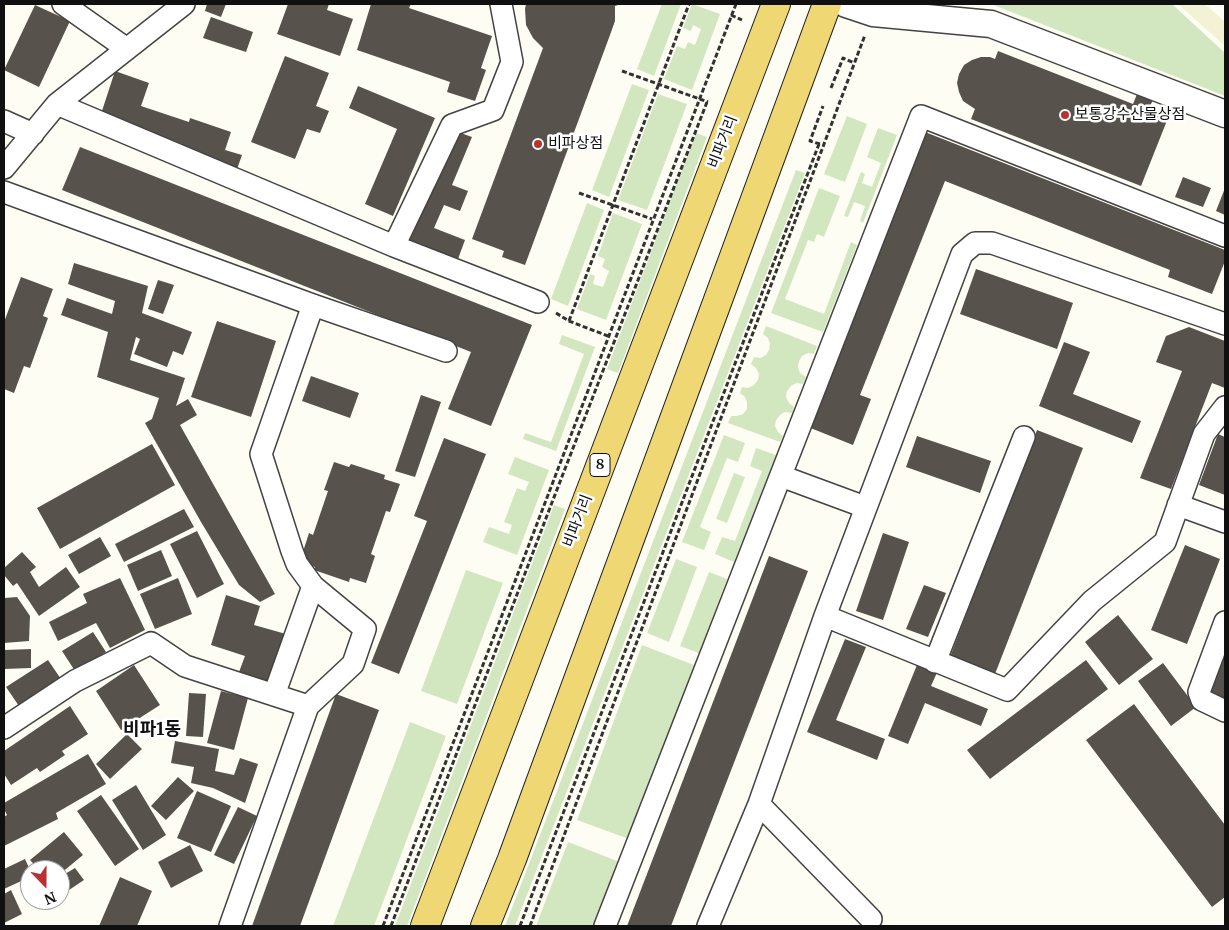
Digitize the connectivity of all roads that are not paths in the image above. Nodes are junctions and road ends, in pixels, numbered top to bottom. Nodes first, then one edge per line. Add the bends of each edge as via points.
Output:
1 (63, 4) edge
2 (184, 4) edge
3 (501, 4) edge
4 (776, 4) edge
5 (826, 4) edge
6 (846, 4) edge
7 (127, 49) junction
8 (58, 104) junction
9 (1225, 114) edge
10 (4, 121) edge
11 (33, 134) junction
12 (4, 168) edge
13 (4, 192) edge
14 (1225, 236) edge
15 (394, 246) junction
16 (538, 302) road end
17 (313, 304) junction
18 (1225, 324) edge
19 (446, 351) dead end
20 (1225, 407) edge
21 (1024, 437) dead end
22 (781, 476) junction
23 (1178, 505) junction
24 (865, 507) junction
25 (1225, 522) edge
26 (313, 586) junction
27 (825, 616) junction
28 (1225, 622) edge
29 (935, 662) junction
30 (274, 695) junction
31 (308, 706) junction
32 (1225, 711) edge
33 (4, 728) edge
34 (759, 804) junction
35 (871, 919) dead end
36 (230, 926) edge
37 (425, 926) edge
38 (485, 926) edge
39 (604, 926) edge
40 (708, 926) edge

1 - 7 street
2 - 7 street
3 - 15 street via 512,62 493,110 452,125
4 - 37 main road, 비파거리 / 8
5 - 38 main road
6 - 9 street via 873,13 991,24
7 - 8 street
8 - 11 street
8 - 15 street
10 - 11 street
11 - 12 street
13 - 17 street
14 - 22 street via 921,116
15 - 16 street
17 - 19 street
17 - 26 street via 261,454 297,564
18 - 24 street via 992,243 975,242 962,254
20 - 23 street via 1204,434
21 - 29 street
22 - 24 street
22 - 39 street
23 - 25 street
23 - 29 street via 1165,542 1092,601 1007,690
24 - 27 street
26 - 30 street
26 - 31 street via 365,629 353,664
27 - 29 street
27 - 34 street
28 - 32 street via 1199,692 1202,700
30 - 31 street
30 - 33 street via 185,666 151,643 75,681
31 - 36 street
34 - 35 street
34 - 40 street

